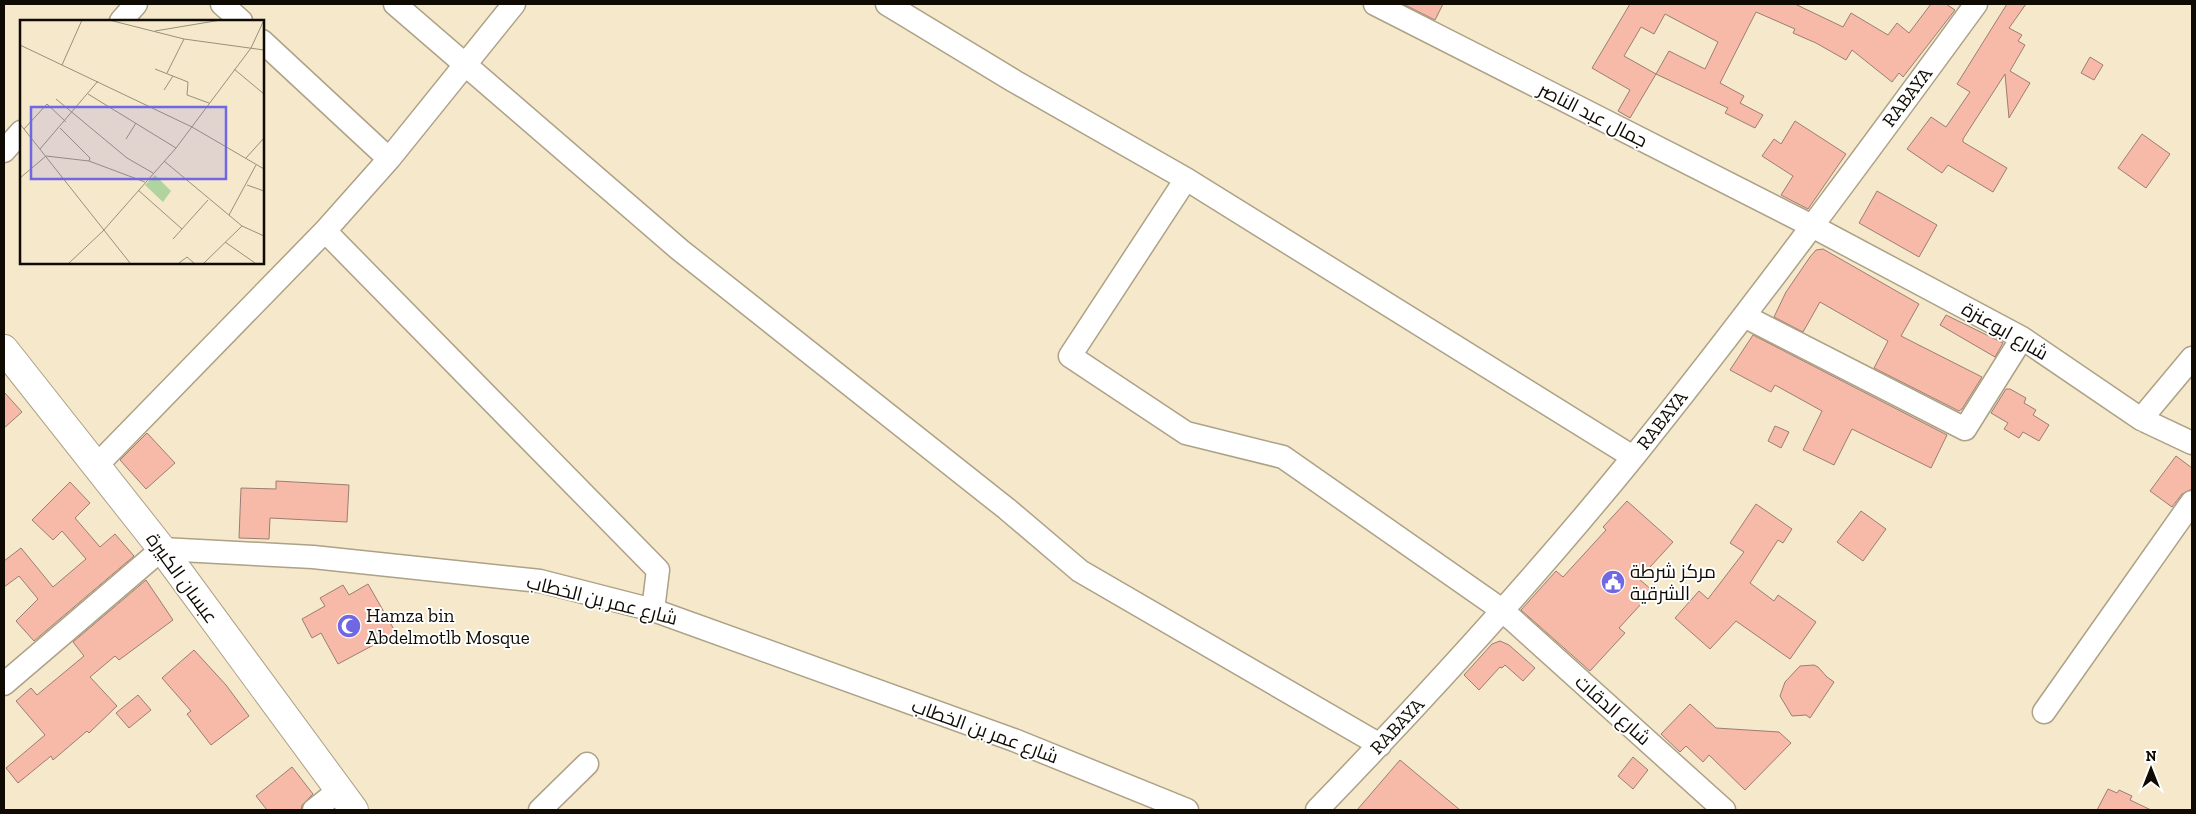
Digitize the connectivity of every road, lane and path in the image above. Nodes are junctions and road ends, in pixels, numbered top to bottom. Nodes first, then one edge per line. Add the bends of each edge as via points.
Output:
1 (136, 4) edge
2 (222, 4) edge
3 (395, 4) edge
4 (514, 4) edge
5 (887, 4) edge
6 (1376, 4) edge
7 (1976, 4) edge
8 (122, 20) edge
9 (240, 20) edge
10 (264, 43) edge
11 (465, 65) junction
12 (20, 133) edge
13 (4, 152) edge
14 (389, 159) junction
15 (1186, 179) junction
16 (1812, 226) junction
17 (324, 232) junction
18 (1744, 316) junction
19 (2022, 338) junction
20 (4, 350) edge
21 (2192, 358) edge
22 (2141, 419) junction
23 (2192, 443) edge
24 (1633, 457) junction
25 (97, 465) junction
26 (2192, 502) edge
27 (162, 549) junction
28 (653, 610) junction
29 (1502, 610) junction
30 (4, 684) edge
31 (2044, 712) dead end
32 (1380, 744) junction
33 (587, 764) dead end
34 (346, 800) edge
35 (314, 810) edge
36 (540, 810) edge
37 (1187, 810) edge
38 (1317, 810) edge
39 (1724, 810) edge

1 - 8 street
2 - 9 street
3 - 11 street
4 - 11 street
5 - 15 street
6 - 16 street, جمال عبد الناصر
7 - 16 street, RABAYA
10 - 14 street
11 - 14 street
11 - 32 street via 680,250 1007,509 1080,571
12 - 13 street
14 - 17 street
15 - 24 street
15 - 29 street, شارع الدقات via 1070,356 1186,433 1283,457
16 - 18 street, RABAYA
16 - 19 street, شارع ابوعنزة
17 - 25 street
17 - 28 street via 658,570
18 - 19 street via 1965,429
18 - 24 street, RABAYA
19 - 22 street, شارع ابوعنزة
20 - 25 main road, عبسان الكبيرة
21 - 22 street
22 - 23 street, شارع ابوعنزة
24 - 29 street, RABAYA
25 - 27 main road, عبسان الكبيرة
26 - 31 street
27 - 28 street, شارع عمر بن الخطاب via 313,557 540,581
27 - 30 street
27 - 34 main road, عبسان الكبيرة
28 - 37 street, شارع عمر بن الخطاب via 1014,740
29 - 32 street, RABAYA
29 - 39 street, شارع الدقات
32 - 38 street, RABAYA
33 - 36 street
34 - 35 street

